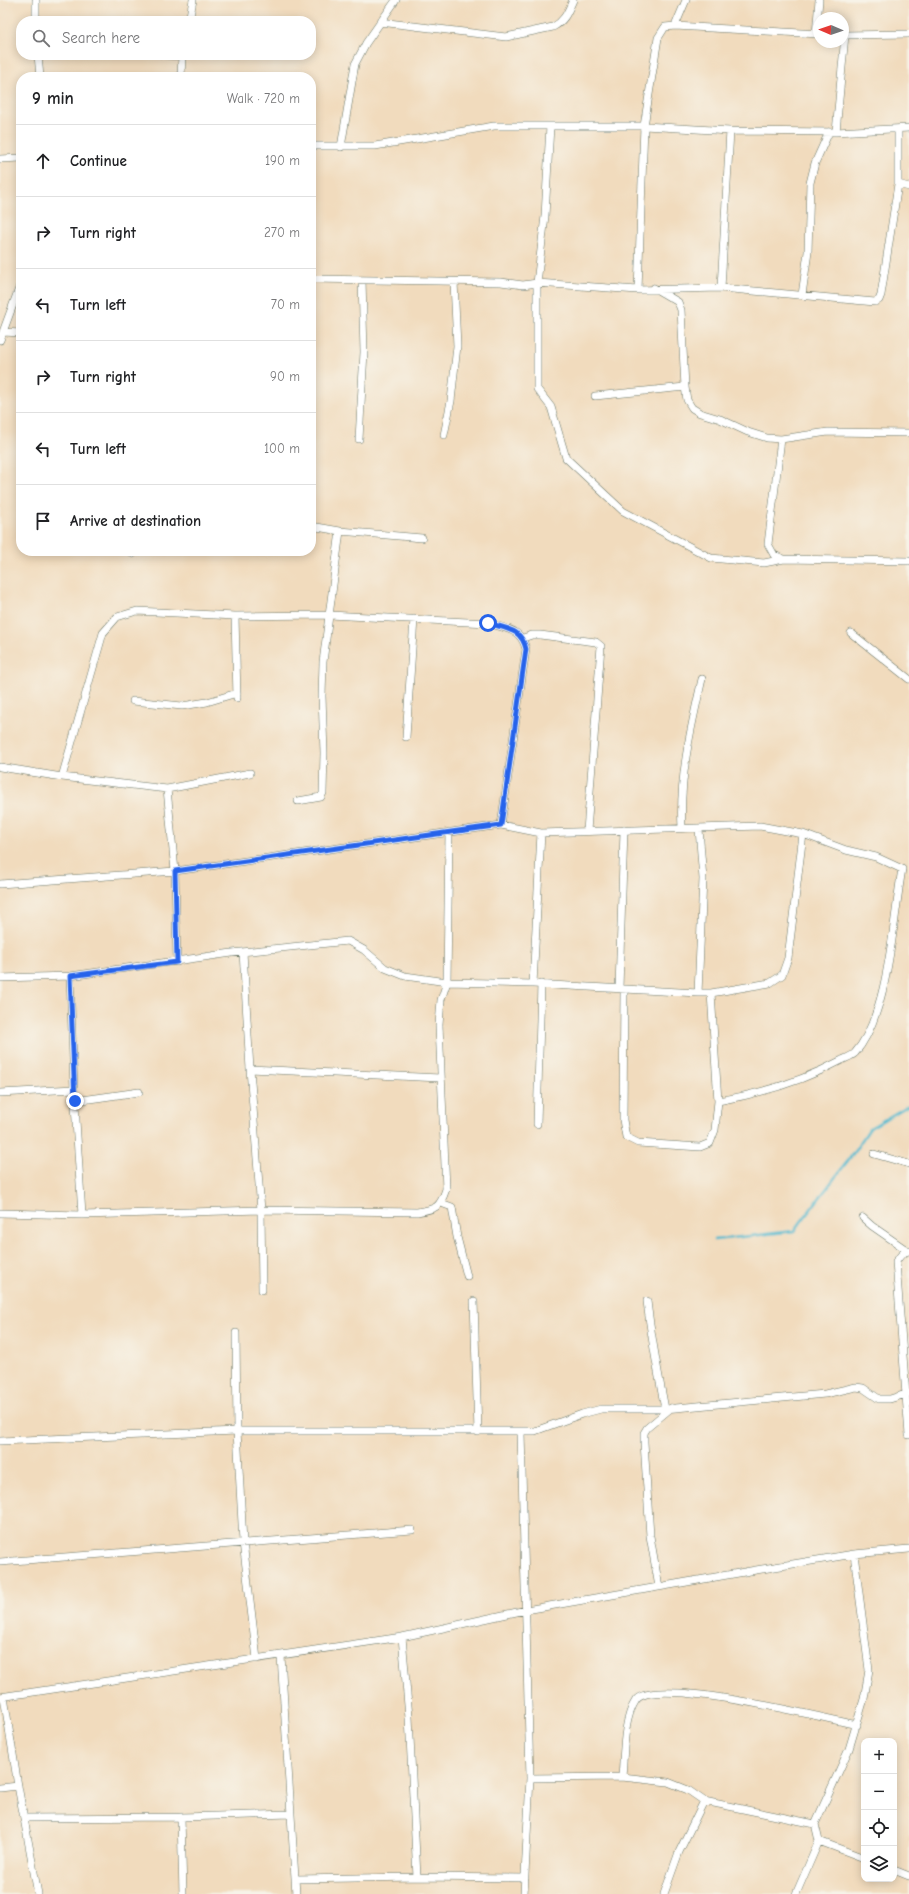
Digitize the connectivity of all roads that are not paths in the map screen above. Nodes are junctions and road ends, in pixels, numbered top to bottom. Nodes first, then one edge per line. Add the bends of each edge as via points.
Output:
1 (36, 0) edge
2 (193, 0) edge
3 (396, 0) edge
4 (573, 0) edge
5 (686, 0) edge
6 (819, 0) edge
7 (818, 12) edge
8 (36, 16) edge
9 (190, 16) edge
10 (380, 22) junction
11 (675, 26) junction
12 (813, 34) edge
13 (909, 34) edge
14 (849, 35) edge
15 (842, 48) edge
16 (38, 60) edge
17 (182, 60) edge
18 (40, 72) edge
19 (181, 72) edge
20 (550, 126) junction
21 (644, 126) junction
22 (909, 128) edge
23 (898, 129) junction
24 (730, 131) junction
25 (832, 132) junction
26 (316, 146) edge
27 (341, 147) junction
28 (16, 158) edge
29 (0, 159) edge
30 (898, 184) junction
31 (909, 187) edge
32 (316, 278) edge
33 (362, 280) junction
34 (454, 282) junction
35 (537, 283) junction
36 (654, 288) junction
37 (721, 288) junction
38 (638, 290) junction
39 (802, 295) junction
40 (16, 296) edge
41 (2, 332) junction
42 (16, 333) edge
43 (0, 340) edge
44 (685, 387) junction
45 (594, 396) dead end
46 (909, 433) edge
47 (444, 435) dead end
48 (358, 439) dead end
49 (781, 439) junction
50 (316, 527) edge
51 (340, 531) junction
52 (422, 538) dead end
53 (784, 559) junction
54 (909, 561) edge
55 (329, 615) junction
56 (235, 616) junction
57 (414, 619) junction
58 (851, 633) dead end
59 (523, 638) junction
60 (702, 679) dead end
61 (909, 679) edge
62 (133, 701) dead end
63 (406, 737) dead end
64 (0, 767) edge
65 (250, 773) dead end
66 (62, 777) junction
67 (167, 789) junction
68 (298, 801) dead end
69 (501, 825) junction
70 (682, 828) junction
71 (699, 829) junction
72 (624, 830) junction
73 (587, 831) junction
74 (449, 832) junction
75 (541, 833) junction
76 (802, 834) junction
77 (906, 870) edge
78 (175, 871) junction
79 (0, 884) edge
80 (243, 952) junction
81 (177, 962) junction
82 (70, 976) junction
83 (0, 978) edge
84 (447, 982) junction
85 (537, 984) junction
86 (622, 989) junction
87 (698, 993) junction
88 (711, 994) junction
89 (250, 1069) junction
90 (440, 1078) junction
91 (74, 1089) junction
92 (139, 1092) dead end
93 (0, 1093) edge
94 (75, 1101) junction
95 (718, 1102) junction
96 (537, 1124) dead end
97 (874, 1154) dead end
98 (909, 1164) edge
99 (441, 1203) junction
100 (261, 1210) junction
101 (0, 1213) edge
102 (82, 1215) junction
103 (863, 1218) dead end
104 (908, 1251) edge
105 (467, 1276) dead end
106 (262, 1290) dead end
107 (474, 1301) dead end
108 (647, 1302) dead end
109 (236, 1333) dead end
110 (907, 1393) edge
111 (668, 1408) junction
112 (237, 1431) junction
113 (478, 1432) junction
114 (521, 1432) junction
115 (909, 1435) edge
116 (0, 1441) edge
117 (412, 1530) dead end
118 (243, 1542) junction
119 (909, 1549) edge
120 (854, 1554) junction
121 (0, 1562) edge
122 (659, 1587) junction
123 (526, 1610) junction
124 (402, 1637) junction
125 (281, 1656) junction
126 (257, 1659) junction
127 (2, 1697) edge
128 (857, 1725) junction
129 (530, 1778) junction
130 (622, 1778) junction
131 (18, 1786) junction
132 (0, 1788) edge
133 (704, 1801) junction
134 (291, 1814) junction
135 (181, 1817) junction
136 (24, 1818) junction
137 (815, 1824) junction
138 (819, 1841) junction
139 (861, 1857) edge
140 (897, 1871) edge
141 (909, 1876) edge
142 (416, 1877) junction
143 (525, 1878) junction
144 (295, 1879) junction
145 (38, 1894) edge
146 (183, 1894) edge
147 (296, 1894) edge
148 (524, 1894) edge
149 (664, 1894) edge
150 (796, 1894) edge

1 - 8 street
2 - 9 street
3 - 10 street
4 - 10 street via 565,17 553,27 506,37
5 - 11 street
6 - 7 street
10 - 27 street via 355,64
11 - 12 street
11 - 21 street via 665,28 658,38
13 - 14 street
15 - 25 street
16 - 18 street
17 - 19 street
20 - 21 street
20 - 27 street via 494,126 375,146
20 - 35 street via 545,216
21 - 24 street
21 - 38 street
22 - 23 street
23 - 25 street
23 - 30 street
24 - 25 street
24 - 37 street
25 - 39 street via 815,163 810,183 808,252
26 - 27 street
28 - 29 street
30 - 31 street
30 - 39 street via 879,300 875,302
32 - 33 street
33 - 34 street
33 - 48 street via 364,352
34 - 35 street via 501,282 523,285
34 - 47 street via 457,346
35 - 38 street
35 - 53 street via 537,389 552,407 566,458 622,511 711,558 764,563
36 - 37 street
36 - 38 street
36 - 44 street via 678,302 681,310
37 - 39 street
40 - 41 street
41 - 42 street
41 - 43 street
44 - 45 street
44 - 49 street via 692,408 700,413 748,432
46 - 49 street via 828,432
49 - 53 street via 768,544 774,555
50 - 51 street
51 - 52 street
51 - 55 street
53 - 54 street
55 - 56 street
55 - 57 street
55 - 68 street via 323,662 322,793 318,798
56 - 62 street via 237,695 182,706
56 - 66 street via 136,611 117,618 103,633
57 - 59 street via 488,623 513,630
57 - 63 street
58 - 61 street
59 - 69 street via 526,649
59 - 73 street via 540,635 596,642 602,646
60 - 70 street via 687,745 680,801
64 - 66 street
65 - 67 street
66 - 67 street
67 - 78 street
69 - 74 street
69 - 75 street
70 - 71 street
70 - 72 street
71 - 76 street via 760,826
71 - 87 street via 703,879
72 - 73 street
72 - 86 street
73 - 75 street
74 - 78 street
74 - 84 street
75 - 85 street
76 - 77 street via 846,850 876,857
76 - 88 street via 788,958 782,975 770,982
77 - 95 street via 877,1011 867,1034 854,1054 823,1071 744,1097
78 - 79 street
78 - 81 street
80 - 81 street
80 - 84 street via 348,941 392,971 405,976
80 - 89 street
81 - 82 street
82 - 83 street
82 - 91 street
84 - 85 street
84 - 90 street via 441,1000
85 - 86 street
85 - 96 street
86 - 87 street
86 - 95 street via 623,1120 626,1137 638,1143 700,1147 710,1143 715,1130
87 - 88 street
88 - 95 street
89 - 90 street
89 - 100 street
90 - 99 street via 446,1190
91 - 93 street
91 - 94 street
92 - 94 street
94 - 102 street
97 - 98 street
99 - 100 street via 433,1209 418,1212
99 - 105 street via 452,1207
100 - 102 street
100 - 106 street
101 - 102 street
103 - 104 street
104 - 110 street via 899,1256 896,1262
107 - 113 street
108 - 111 street via 651,1337
109 - 112 street
110 - 111 street via 890,1400 879,1399 863,1388 850,1387 825,1394
110 - 115 street
111 - 114 street via 601,1409 546,1428
111 - 122 street via 644,1432 650,1536
112 - 113 street
112 - 116 street
112 - 118 street
113 - 114 street
114 - 123 street
117 - 118 street
118 - 121 street
118 - 126 street
119 - 120 street
120 - 122 street
120 - 128 street via 869,1670
122 - 123 street
123 - 124 street
123 - 129 street
124 - 125 street
124 - 142 street via 409,1717
125 - 126 street
125 - 134 street
126 - 127 street
127 - 131 street
128 - 130 street via 752,1702 677,1693 648,1694 637,1699 628,1717
128 - 137 street via 849,1749
129 - 130 street
129 - 143 street
130 - 133 street via 668,1782 688,1790
131 - 132 street
131 - 136 street
133 - 137 street
133 - 149 street via 679,1852
134 - 135 street
134 - 144 street
135 - 136 street
135 - 146 street
136 - 145 street
137 - 138 street
138 - 139 street
138 - 150 street
140 - 141 street
142 - 143 street
142 - 144 street
143 - 148 street
144 - 147 street

